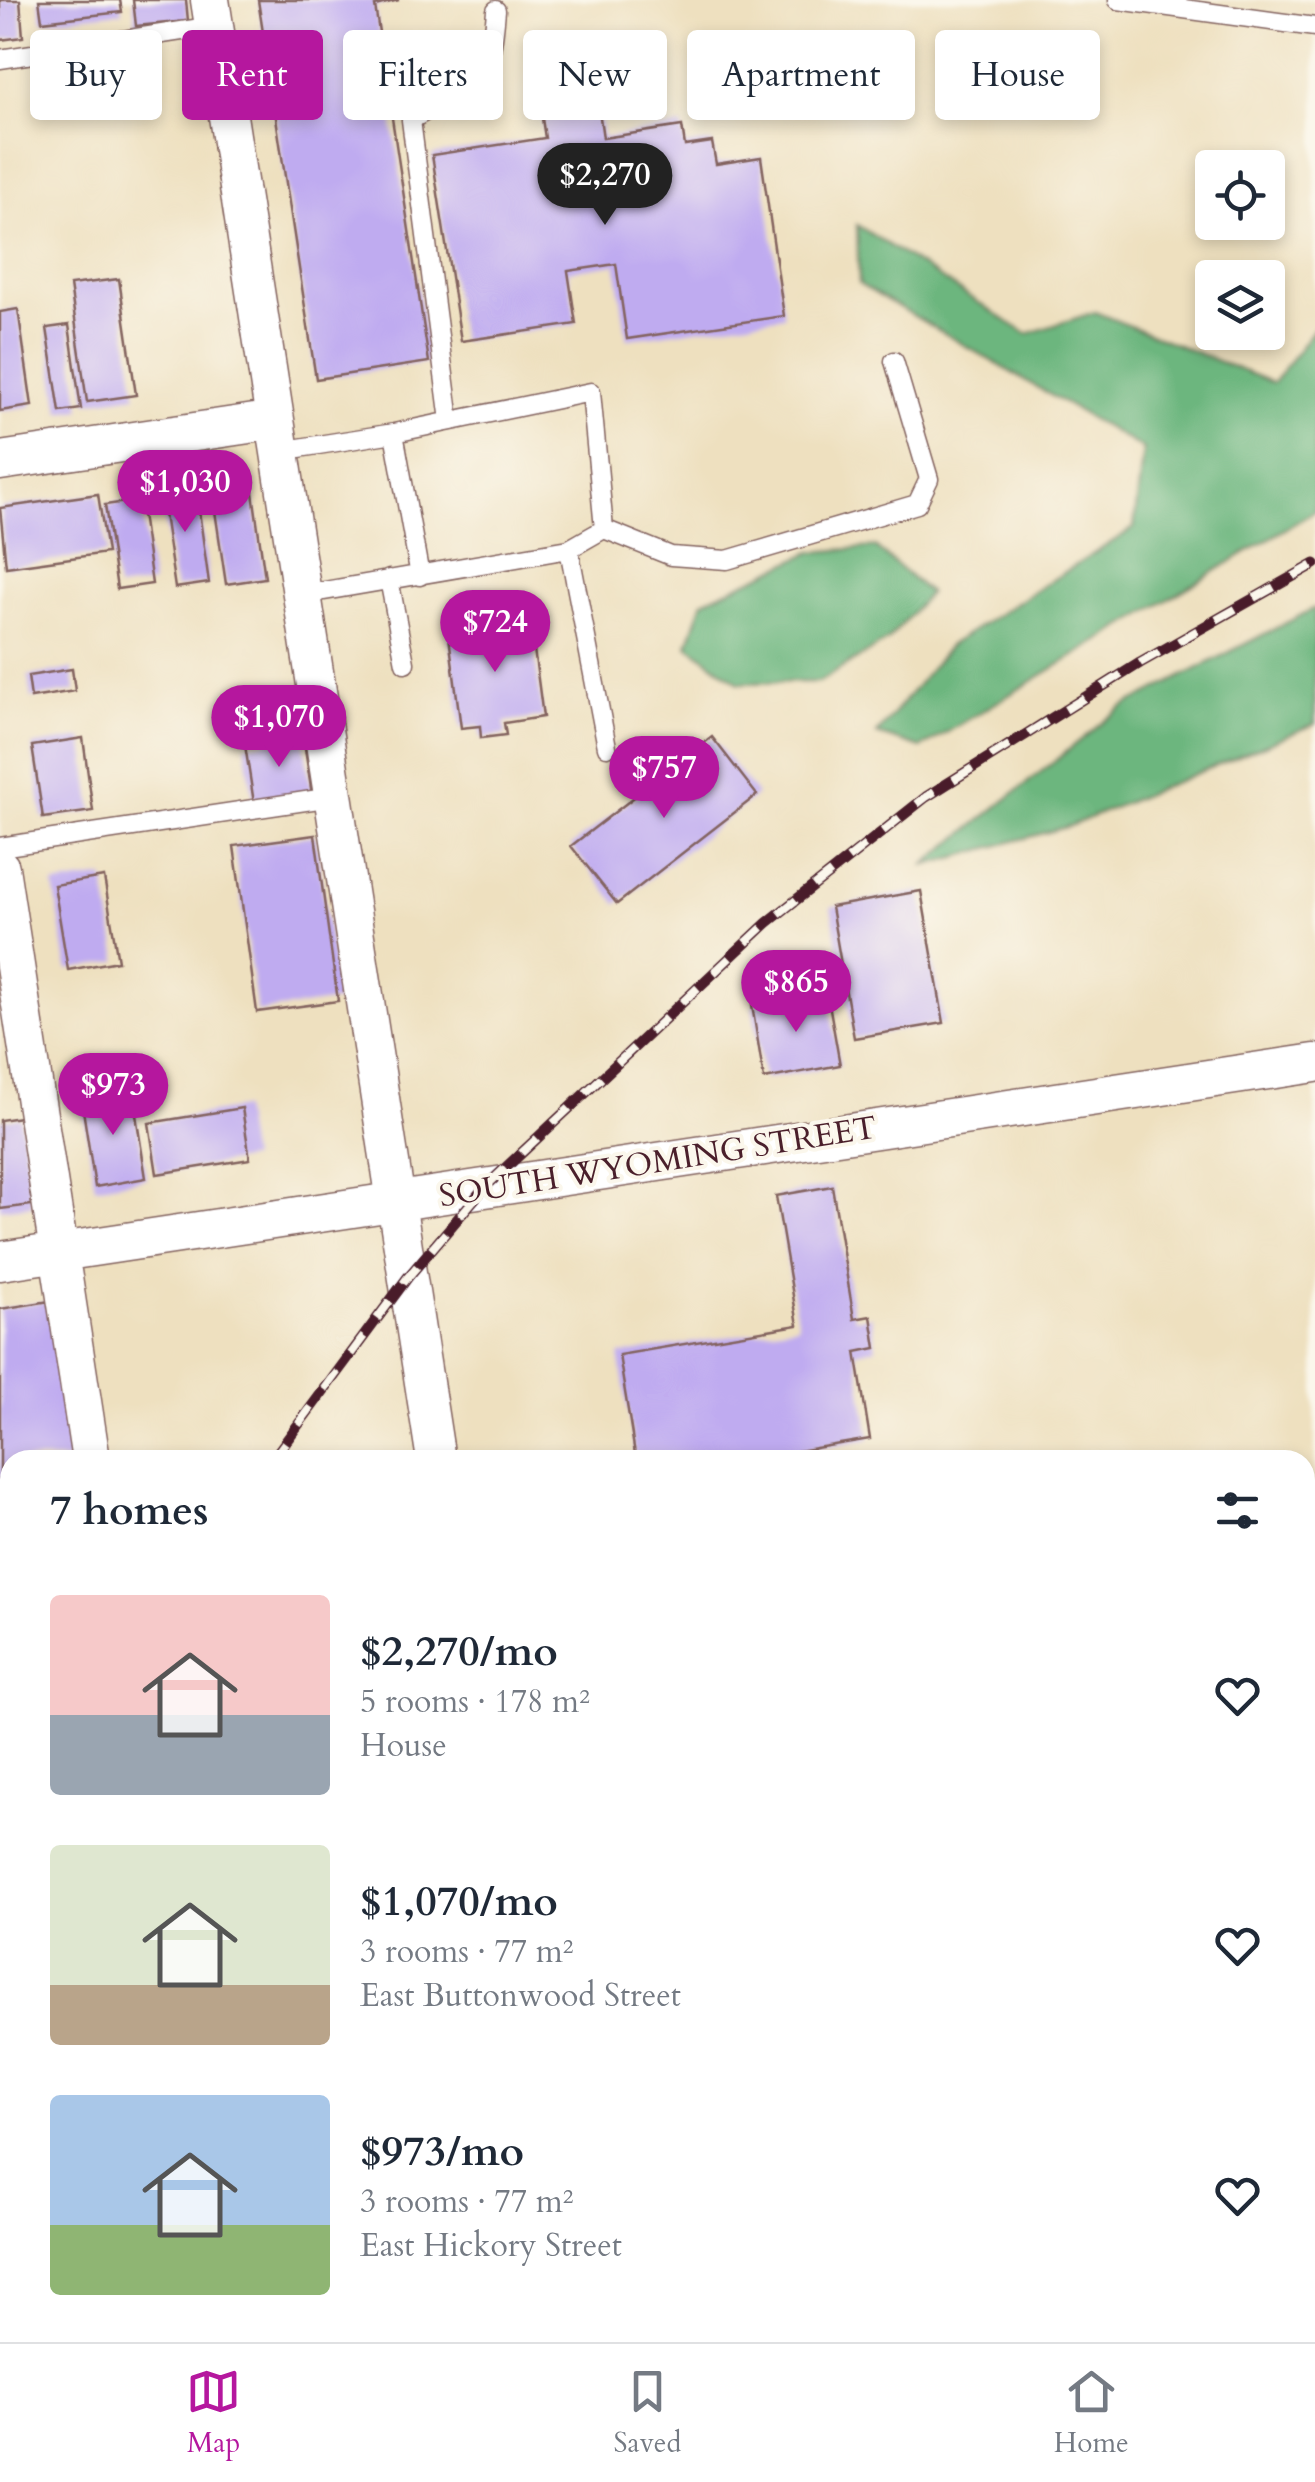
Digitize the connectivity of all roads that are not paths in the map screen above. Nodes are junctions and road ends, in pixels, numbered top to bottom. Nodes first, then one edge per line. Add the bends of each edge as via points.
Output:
1 (1118, 0) edge
2 (496, 10) dead end
3 (212, 13) edge
4 (1315, 27) edge
5 (0, 59) edge
6 (894, 362) dead end
7 (450, 421) junction
8 (394, 433) junction
9 (277, 435) junction
10 (0, 461) edge
11 (604, 529) junction
12 (569, 549) junction
13 (420, 576) junction
14 (389, 579) junction
15 (302, 594) junction
16 (406, 663) dead end
17 (607, 747) dead end
18 (332, 797) junction
19 (0, 848) edge
20 (0, 868) edge
21 (1315, 1062) edge
22 (395, 1201) junction
23 (59, 1252) junction
24 (0, 1261) edge
25 (89, 1450) edge
26 (434, 1450) edge

1 - 4 lane
2 - 7 lane via 492,58 479,85 411,120
3 - 5 lane
3 - 9 street
6 - 11 lane via 929,479 917,504 727,560 670,556
7 - 8 lane
7 - 11 lane via 592,392
8 - 9 lane
8 - 13 lane
9 - 10 street
9 - 15 street
11 - 12 lane
12 - 13 lane
12 - 17 lane
13 - 14 lane
14 - 15 lane
14 - 16 lane
15 - 18 street
18 - 19 lane
18 - 22 street
20 - 23 street
21 - 22 street, SOUTH WYOMING STREET
22 - 23 street, SOUTH WYOMING STREET
22 - 26 street
23 - 24 street, SOUTH WYOMING STREET
23 - 25 street

